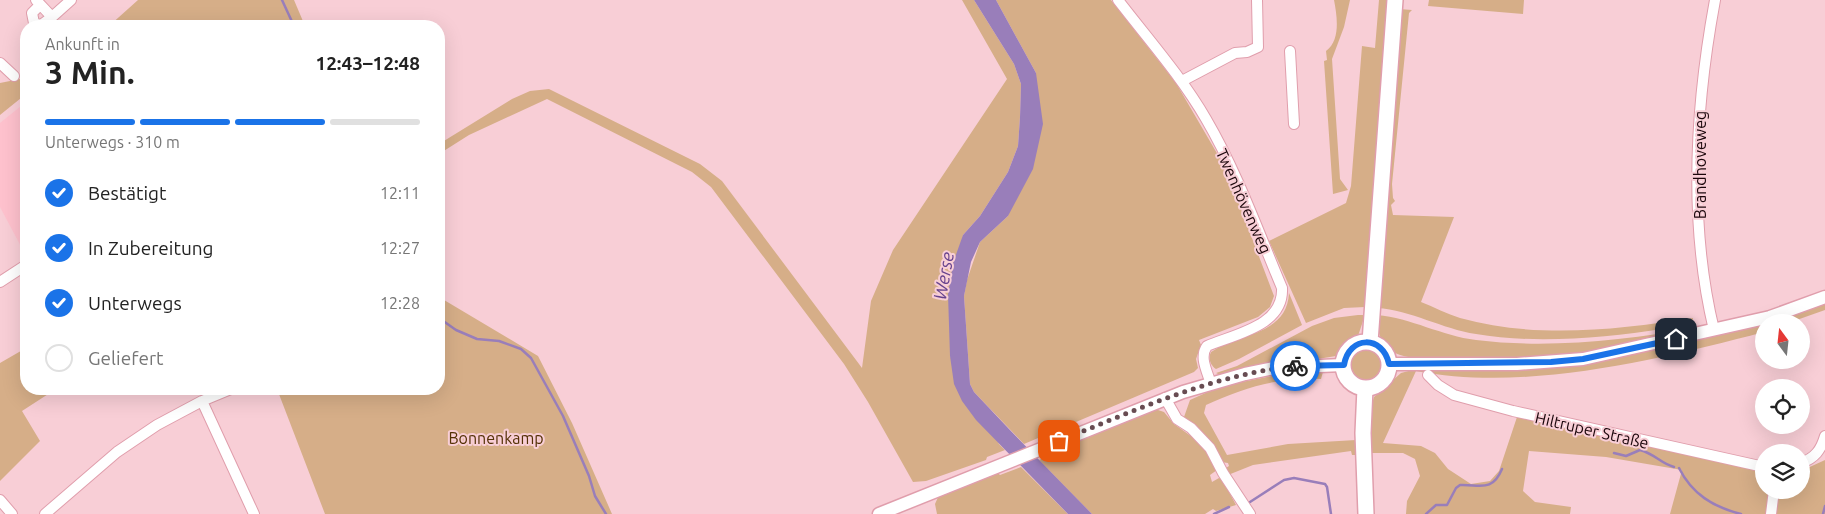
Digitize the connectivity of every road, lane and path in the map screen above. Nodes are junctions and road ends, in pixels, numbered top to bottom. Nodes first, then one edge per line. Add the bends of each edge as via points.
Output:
1 (71, 0) edge
2 (1118, 0) edge
3 (1257, 0) edge
4 (1395, 0) edge
5 (1715, 0) edge
6 (38, 3) edge
7 (52, 18) junction
8 (33, 20) edge
9 (49, 20) edge
10 (1290, 51) dead end
11 (0, 64) edge
12 (14, 76) dead end
13 (1182, 81) junction
14 (1294, 124) dead end
15 (20, 269) edge
16 (0, 282) edge
17 (1825, 297) edge
18 (1714, 330) junction
19 (1370, 342) junction
20 (1389, 364) junction
21 (1344, 365) junction
22 (1428, 374) dead end
23 (1210, 384) junction
24 (1365, 388) junction
25 (218, 395) edge
26 (1165, 398) junction
27 (202, 402) junction
28 (1825, 436) edge
29 (1810, 460) edge
30 (1755, 465) edge
31 (1773, 499) edge
32 (0, 500) edge
33 (6, 512) edge
34 (45, 514) edge
35 (254, 514) edge
36 (879, 514) edge
37 (1250, 514) edge
38 (1366, 514) edge
39 (1771, 514) edge

1 - 7 street
2 - 13 street, Twenhövenweg
3 - 13 street via 1258,47 1235,53
4 - 19 main road
5 - 18 street, Brandhoveweg via 1703,64 1698,128 1698,204 1703,271
6 - 7 street
6 - 8 street via 32,15
7 - 9 street
10 - 14 street
11 - 12 street
13 - 23 street, Twenhövenweg via 1233,168 1282,288 1280,306 1274,316 1207,346 1203,359
15 - 16 street
17 - 18 street via 1770,317
18 - 20 street via 1583,359
19 - 20 main road via 1383,350
19 - 21 main road via 1355,345 1345,357
20 - 24 main road via 1383,380
21 - 23 street via 1274,368
21 - 24 main road via 1351,382
22 - 30 street, Hiltruper Straße via 1438,386 1454,395
23 - 26 street
24 - 38 main road
25 - 27 street
26 - 36 street
26 - 37 street via 1172,413 1192,428 1210,448
27 - 34 street via 157,425 117,452
27 - 35 street
28 - 29 street via 1821,448
31 - 39 street
32 - 33 street

